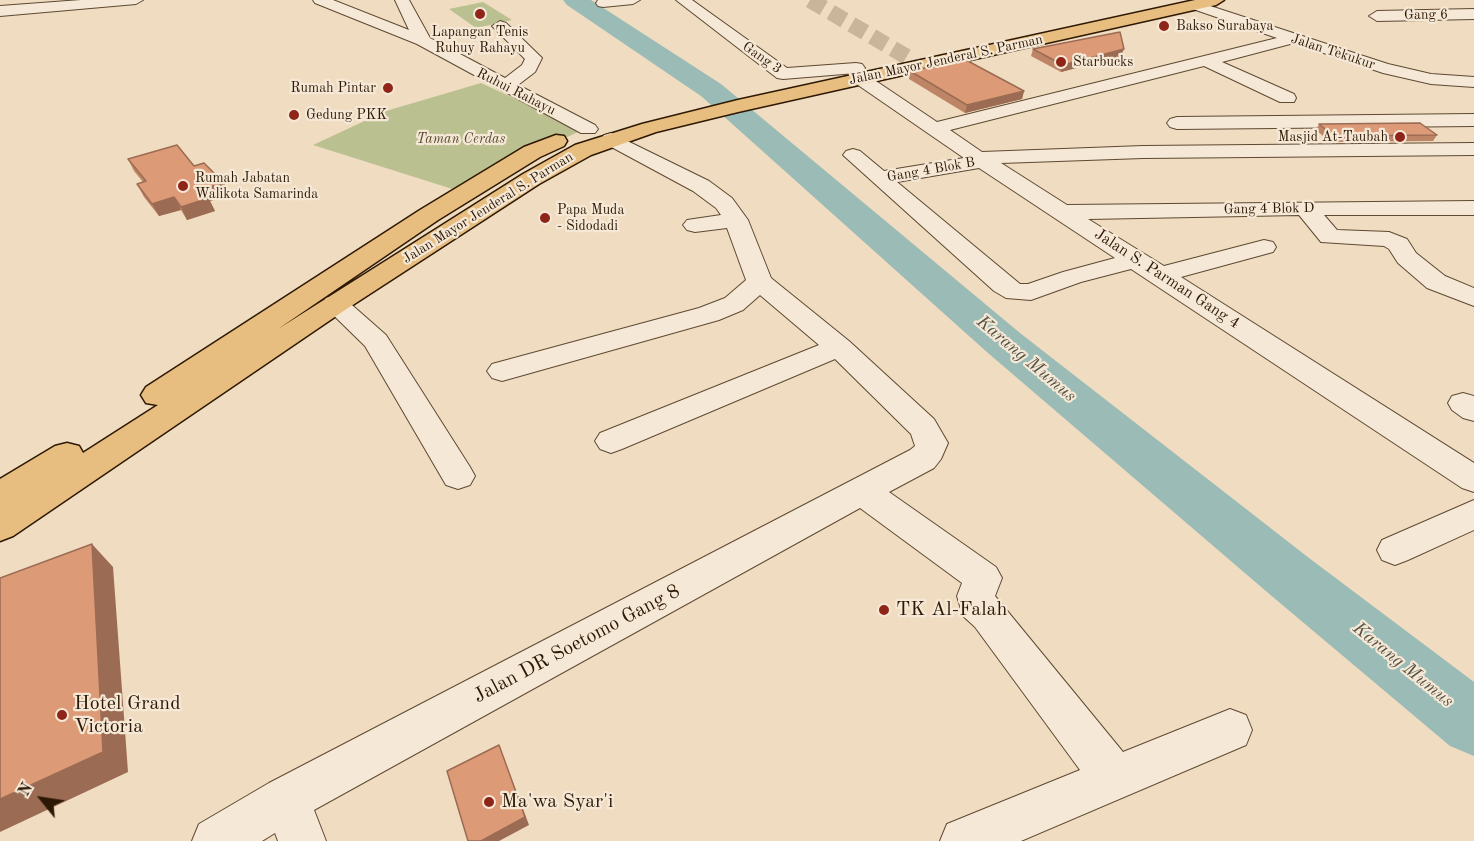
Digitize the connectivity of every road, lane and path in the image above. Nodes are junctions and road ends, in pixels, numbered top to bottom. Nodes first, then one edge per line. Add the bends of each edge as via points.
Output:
1 (136, 0) edge
2 (320, 0) edge
3 (402, 0) edge
4 (633, 0) edge
5 (683, 0) edge
6 (1172, 0) edge
7 (1216, 0) edge
8 (603, 3) dead end
9 (1195, 4) junction
10 (42, 8) junction
11 (0, 11) edge
12 (1474, 14) edge
13 (1377, 16) dead end
14 (500, 26) dead end
15 (0, 27) edge
16 (1292, 39) junction
17 (423, 41) junction
18 (1205, 60) junction
19 (859, 74) junction
20 (1431, 79) junction
21 (1474, 82) edge
22 (505, 86) junction
23 (1287, 98) dead end
24 (1468, 107) edge
25 (1177, 123) dead end
26 (583, 126) junction
27 (936, 129) junction
28 (1474, 149) edge
29 (853, 155) dead end
30 (980, 159) junction
31 (516, 175) junction
32 (880, 178) junction
33 (1305, 208) junction
34 (1474, 208) edge
35 (1063, 212) junction
36 (736, 220) junction
37 (695, 225) dead end
38 (1264, 248) dead end
39 (1136, 260) junction
40 (1160, 275) junction
41 (760, 282) junction
42 (1474, 297) edge
43 (335, 304) junction
44 (839, 347) junction
45 (502, 371) dead end
46 (611, 441) dead end
47 (458, 476) dead end
48 (1474, 479) edge
49 (862, 491) junction
50 (0, 497) edge
51 (1474, 514) edge
52 (0, 525) edge
53 (1395, 550) dead end
54 (1230, 730) dead end
55 (1114, 778) junction
56 (294, 820) edge
57 (216, 841) edge
58 (964, 841) edge

1 - 10 street
2 - 17 street, Ruhui Rahayu
3 - 17 street
4 - 8 street
5 - 19 street, Gang 3 via 783,74
6 - 19 main road, Jalan Mayor Jenderal S. Parman
7 - 9 main road, Jalan Mayor Jenderal S. Parman
9 - 16 street, Jalan Tekukur
9 - 19 main road, Jalan Mayor Jenderal S. Parman
10 - 11 street
10 - 15 street
12 - 13 street, Gang 6
14 - 22 street via 534,58 529,68
16 - 18 street
16 - 20 street, Jalan Tekukur
17 - 22 street, Ruhui Rahayu
18 - 23 street
18 - 27 street
19 - 26 main road, Jalan Mayor Jenderal S. Parman via 700,109
19 - 27 street, Jalan S. Parman Gang 4
20 - 21 street, Jalan Tekukur
20 - 24 street
22 - 26 street, Ruhui Rahayu
24 - 25 street
26 - 31 main road, Jalan Mayor Jenderal S. Parman via 566,158
26 - 36 street, Ruhui Rahayu via 701,186 724,203
27 - 30 street, Jalan S. Parman Gang 4
28 - 30 street, Gang 4 Blok B via 1143,152
29 - 32 street
30 - 32 street, Gang 4 Blok B
30 - 35 street, Jalan S. Parman Gang 4
31 - 43 main road, Jalan Mayor Jenderal S. Parman
31 - 50 main road, Jalan Mayor Jenderal S. Parman via 400,234
32 - 39 street via 1015,292 1031,292
33 - 34 street, Gang 4 Blok D
33 - 35 street, Gang 4 Blok D
33 - 42 street via 1330,237 1389,240 1398,244 1407,258 1436,282
35 - 39 street, Jalan S. Parman Gang 4
36 - 37 street
36 - 41 street, Ruhui Rahayu
38 - 40 street
39 - 40 street, Jalan S. Parman Gang 4
40 - 48 street, Jalan S. Parman Gang 4
41 - 44 street
41 - 45 street via 734,304 710,314
43 - 47 street via 376,341
43 - 52 main road, Jalan Mayor Jenderal S. Parman
44 - 46 street
44 - 49 street, Jalan DR Soetomo Gang 8 via 923,427 932,444 922,459
49 - 55 street via 983,578 976,596 978,604
49 - 56 street, Jalan DR Soetomo Gang 8
51 - 53 street
54 - 55 street
55 - 58 street
56 - 57 street, Jalan DR Soetomo Gang 8

